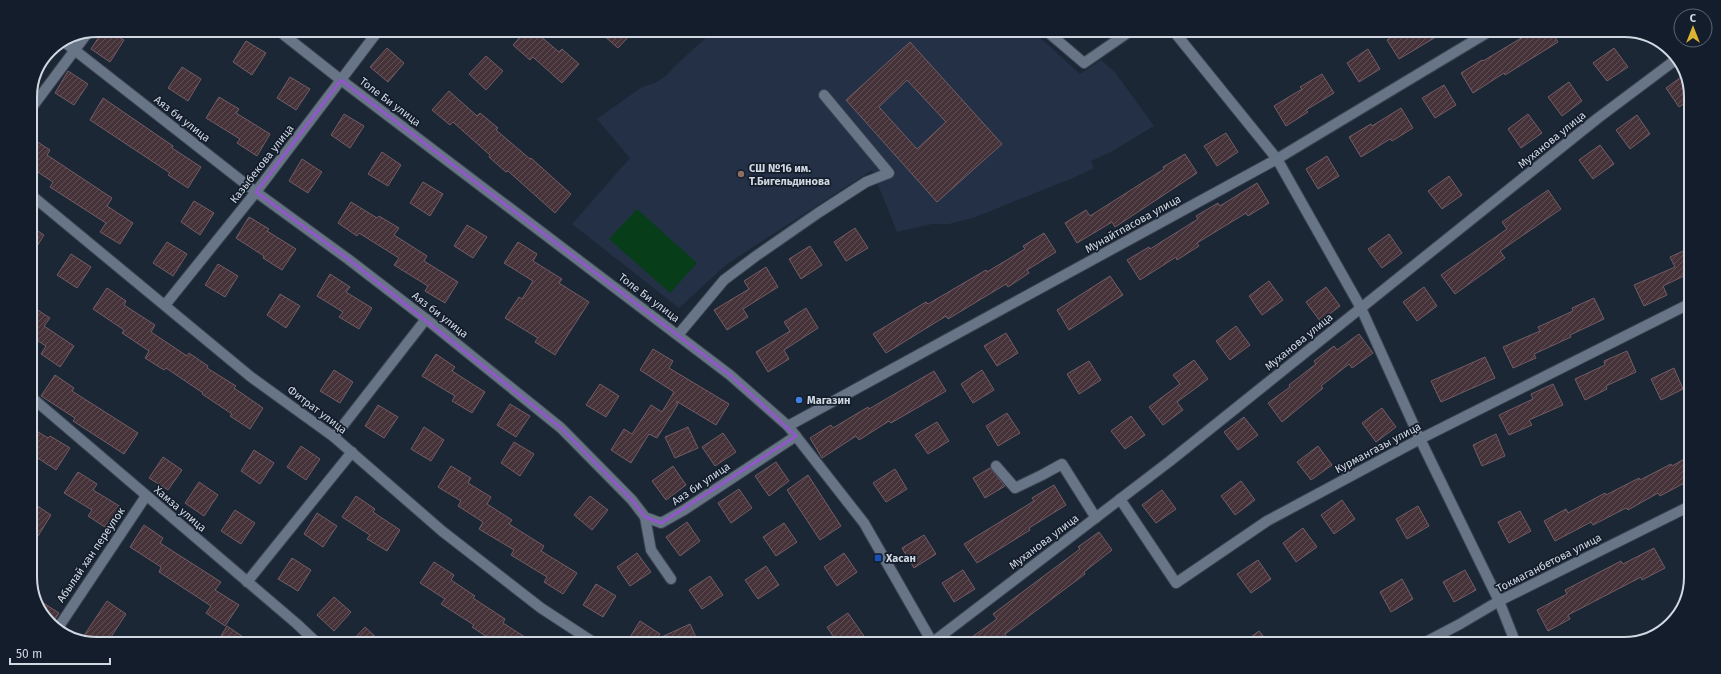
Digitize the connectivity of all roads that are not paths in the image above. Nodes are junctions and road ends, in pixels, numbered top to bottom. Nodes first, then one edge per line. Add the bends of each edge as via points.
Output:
1 (287, 37) edge
2 (374, 37) edge
3 (1054, 37) edge
4 (1122, 37) edge
5 (1178, 37) edge
6 (1479, 37) edge
7 (83, 39) edge
8 (68, 45) edge
9 (75, 50) junction
10 (1673, 62) edge
11 (342, 80) junction
12 (824, 95) dead end
13 (37, 101) edge
14 (1277, 159) junction
15 (256, 192) junction
16 (37, 200) edge
17 (165, 305) junction
18 (1684, 307) edge
19 (1361, 308) junction
20 (426, 319) junction
21 (678, 335) junction
22 (37, 402) edge
23 (788, 426) junction
24 (796, 436) junction
25 (334, 437) junction
26 (1420, 440) junction
27 (352, 452) junction
28 (996, 466) dead end
29 (146, 496) junction
30 (1120, 499) junction
31 (1684, 509) edge
32 (645, 517) junction
33 (1096, 518) junction
34 (671, 579) dead end
35 (247, 582) junction
36 (1499, 601) junction
37 (60, 625) edge
38 (310, 637) edge
39 (585, 637) edge
40 (929, 637) edge
41 (939, 637) edge
42 (1435, 637) edge
43 (1513, 637) edge

1 - 11 street, Толе Би улица
2 - 11 street, Казыбекова улица
3 - 4 street via 1084,63
5 - 14 street
6 - 14 street, Мунайтпасова улица
7 - 9 street
8 - 9 street, Аяз би улица
9 - 13 street
9 - 15 street, Аяз би улица
10 - 19 street, Муханова улица via 1598,118
11 - 15 street, Казыбекова улица
11 - 21 street, Толе Би улица
12 - 21 street via 889,173 866,182 729,276
14 - 19 street
14 - 23 street, Мунайтпасова улица
15 - 17 street, Казыбекова улица
15 - 20 street, Аяз би улица
16 - 17 street, Фитрат улица
17 - 25 street, Фитрат улица via 251,377
18 - 26 street, Курмангазы улица
19 - 26 street
19 - 30 street, Муханова улица
20 - 25 street
20 - 32 street, Аяз би улица via 560,428 632,500
21 - 23 street, Толе Би улица via 730,375
22 - 29 street, Хамза улица
23 - 24 street, Толе Би улица
24 - 32 street, Аяз би улица via 661,523
24 - 40 street, Толе Би улица via 864,523
25 - 27 street, Фитрат улица
26 - 30 street, Курмангазы улица via 1267,521 1176,583
26 - 36 street
27 - 35 street
27 - 39 street, Фитрат улица via 442,531 541,608
28 - 33 street via 1015,488 1062,464
29 - 35 street, Хамза улица
29 - 37 street, Абылай хан переулок
30 - 33 street, Муханова улица
31 - 36 street, Токмаганбетова улица
32 - 34 street via 651,550
33 - 41 street, Муханова улица
35 - 38 street, Хамза улица
36 - 42 street, Токмаганбетова улица
36 - 43 street

